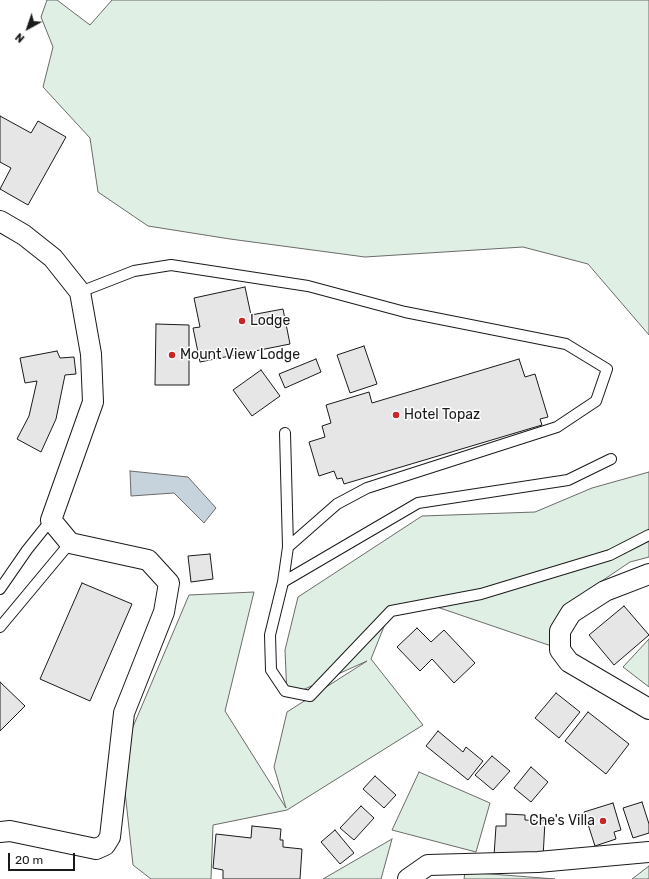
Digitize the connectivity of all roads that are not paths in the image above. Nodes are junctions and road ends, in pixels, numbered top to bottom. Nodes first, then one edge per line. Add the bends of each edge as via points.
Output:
1 (0, 222) edge
2 (80, 292) junction
3 (285, 433) dead end
4 (611, 459) dead end
5 (51, 520) junction
6 (649, 536) edge
7 (70, 543) junction
8 (288, 547) junction
9 (649, 574) edge
10 (283, 582) junction
11 (0, 589) edge
12 (0, 627) edge
13 (649, 709) edge
14 (0, 832) edge
15 (649, 852) edge
16 (408, 879) edge

1 - 2 street via 24,235 52,258
2 - 5 street via 91,354 93,402
2 - 8 lane via 134,271 179,266 308,286 405,312 566,344 607,369 596,401 557,427 367,488 337,504
3 - 8 lane
4 - 10 lane via 568,480 418,503
5 - 7 street
5 - 11 lane
6 - 10 lane via 610,555 480,594 391,611 310,696 284,691 271,670 270,635
7 - 12 lane
7 - 14 street via 148,560 169,582 164,612 124,713 110,837 105,845 96,849
8 - 10 lane
9 - 13 street via 605,591 571,613 560,632 560,650 569,662
15 - 16 street via 538,862 428,865

